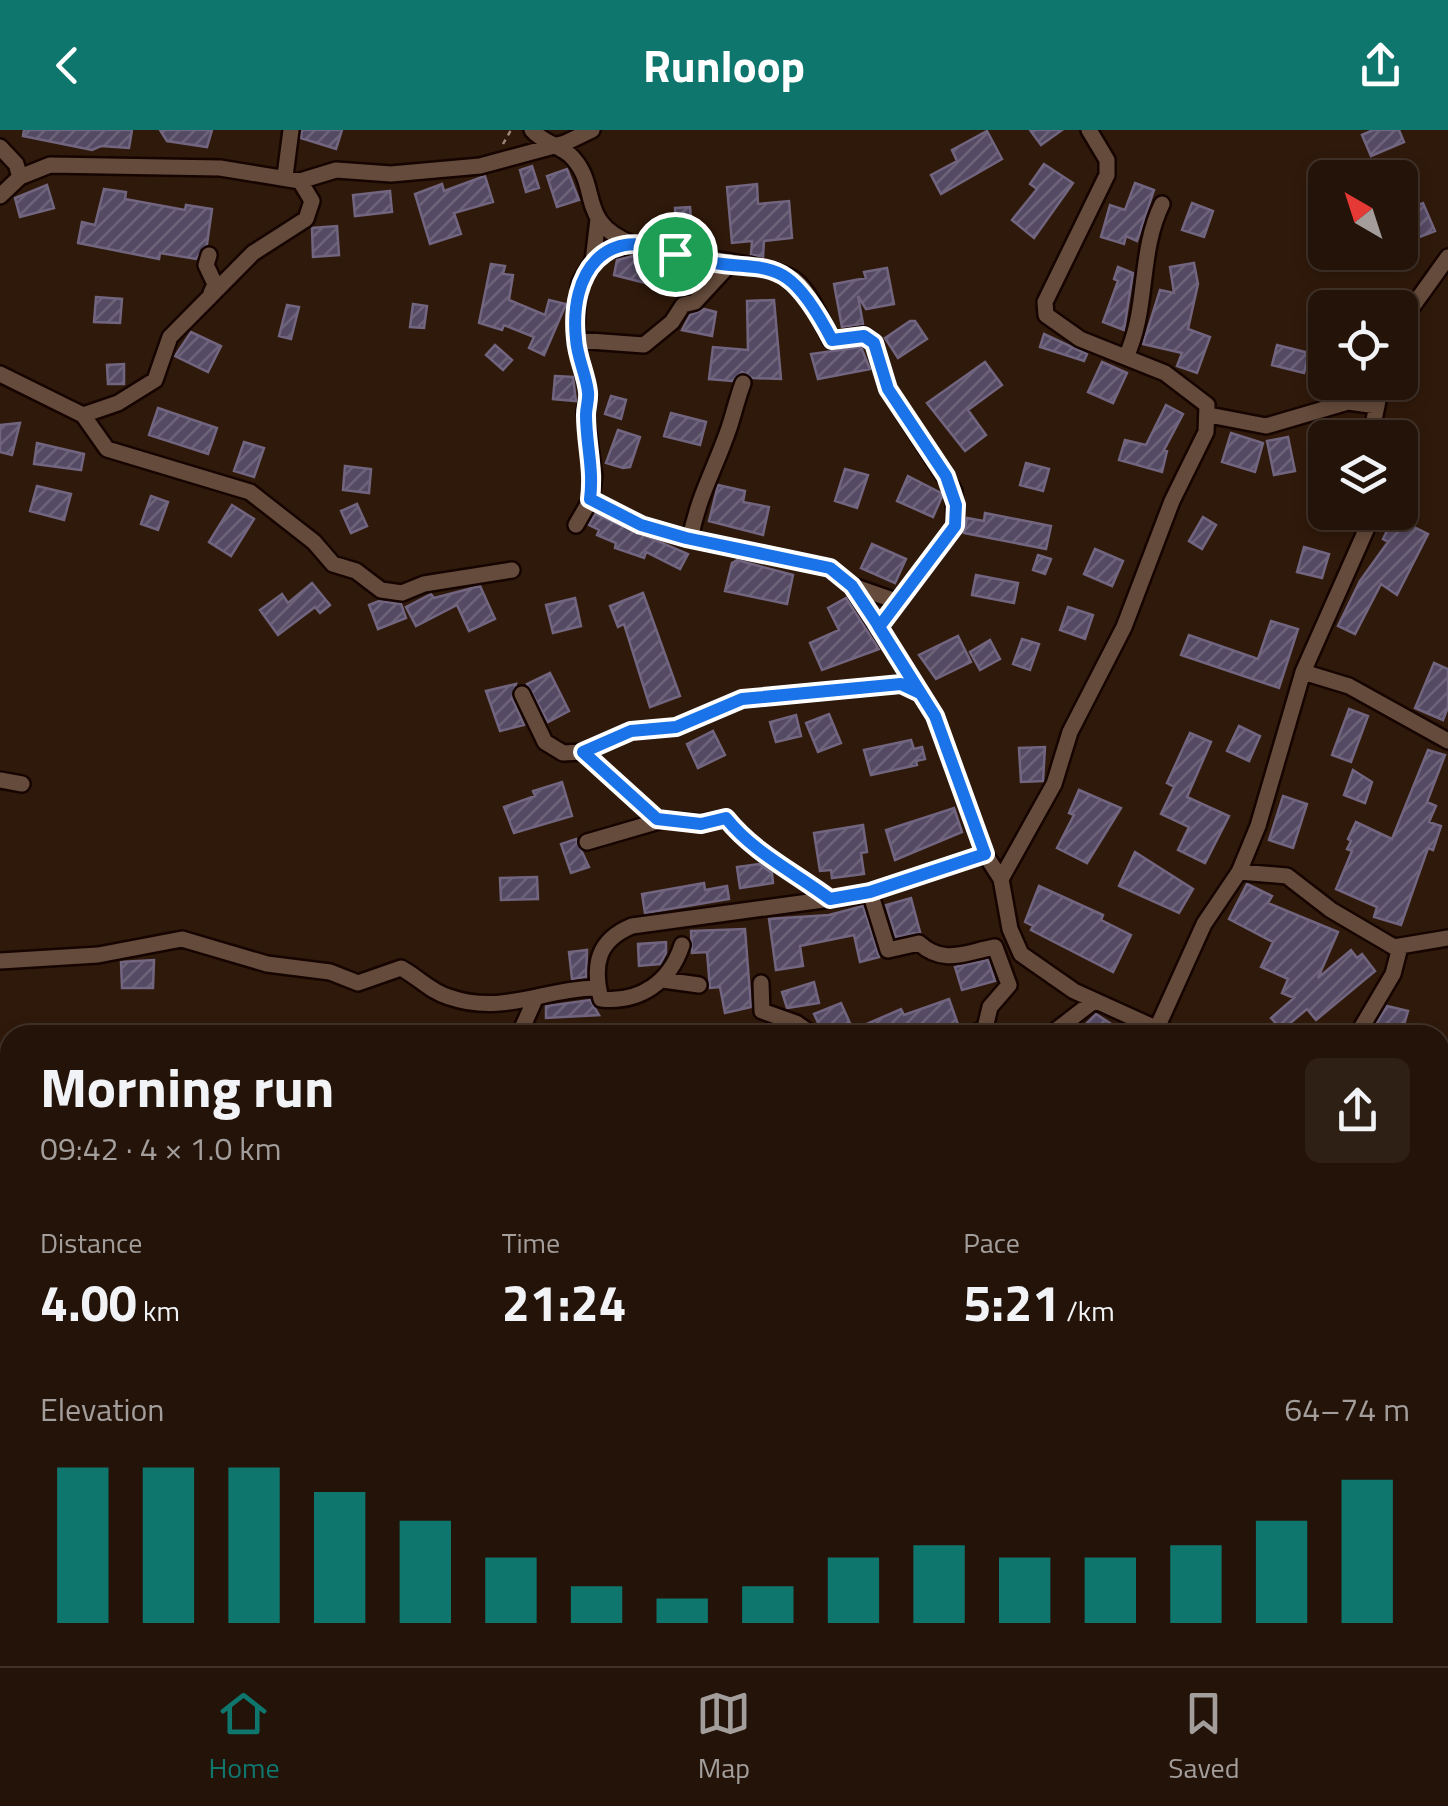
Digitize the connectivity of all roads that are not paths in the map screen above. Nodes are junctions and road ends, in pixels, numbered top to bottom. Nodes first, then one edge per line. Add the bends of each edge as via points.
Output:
1 (292, 130) edge
2 (532, 130) edge
3 (592, 130) edge
4 (1089, 130) edge
5 (554, 146) junction
6 (0, 147) edge
7 (20, 177) junction
8 (293, 179) junction
9 (0, 196) edge
10 (1162, 204) dead end
11 (598, 219) junction
12 (634, 244) junction
13 (209, 255) dead end
14 (1448, 257) edge
15 (593, 260) junction
16 (730, 264) junction
17 (210, 296) junction
18 (1418, 299) edge
19 (576, 340) junction
20 (1126, 357) junction
21 (0, 374) edge
22 (743, 384) dead end
23 (1378, 400) edge
24 (1377, 406) junction
25 (84, 415) junction
26 (1209, 415) junction
27 (1374, 420) edge
28 (590, 499) junction
29 (576, 525) dead end
30 (1366, 530) edge
31 (690, 539) junction
32 (512, 570) dead end
33 (852, 586) junction
34 (896, 601) junction
35 (879, 627) junction
36 (1304, 672) junction
37 (920, 693) junction
38 (522, 694) dead end
39 (1448, 742) edge
40 (583, 752) junction
41 (0, 780) edge
42 (22, 784) dead end
43 (663, 820) junction
44 (587, 842) dead end
45 (985, 854) junction
46 (1239, 872) junction
47 (1000, 879) junction
48 (870, 892) junction
49 (830, 899) junction
50 (1448, 938) edge
51 (682, 946) dead end
52 (1400, 947) junction
53 (0, 962) edge
54 (663, 980) junction
55 (760, 983) dead end
56 (698, 985) dead end
57 (598, 988) junction
58 (536, 997) junction
59 (1094, 1001) junction
60 (523, 1025) edge
61 (799, 1025) edge
62 (985, 1025) edge
63 (1063, 1025) edge
64 (1148, 1025) edge
65 (1167, 1025) edge
66 (1363, 1025) edge

1 - 8 street
2 - 5 street
3 - 5 street
4 - 20 street via 1107,160 1107,176 1045,302 1046,315 1068,333
5 - 8 street via 480,166 391,174 336,170
5 - 11 street via 586,178 590,210
6 - 7 street
7 - 8 street via 50,165 80,164 220,168
7 - 9 street
8 - 17 street via 312,201 306,219 253,254
10 - 20 street via 1151,227 1136,335
11 - 12 street
11 - 15 street
12 - 15 street
12 - 16 street
13 - 17 street via 215,284
14 - 18 street
15 - 19 street via 580,282
16 - 19 street via 644,345
16 - 34 street via 784,273 808,296 832,340 864,336 874,343 888,389 954,491 955,526
17 - 25 street via 170,336 155,380
19 - 28 street via 589,396
20 - 26 street via 1165,373 1207,405
21 - 25 street
22 - 31 street via 700,494
23 - 24 street
24 - 26 street via 1348,402 1266,426
24 - 27 street
25 - 32 street via 108,449 250,492 333,564 381,590 402,593
26 - 47 street via 1124,627 1070,732 1054,784
28 - 29 street
28 - 31 street via 641,525
30 - 36 street
31 - 33 street via 830,568
33 - 34 street
33 - 35 street
34 - 35 street
35 - 37 street
36 - 39 street via 1348,686
36 - 46 street
37 - 40 street via 901,684 742,699 676,727 631,731
37 - 45 street via 935,716
38 - 40 street via 545,742 563,753
40 - 43 street
41 - 42 street
43 - 44 street
43 - 49 street via 701,824 726,818 751,848
45 - 47 street
45 - 48 street
46 - 52 street via 1288,876 1370,936
46 - 65 street via 1204,924
47 - 59 street via 1021,954
48 - 49 street
48 - 62 street via 888,950 919,943 959,958 994,948 1009,986 990,1007
49 - 57 street via 632,926 599,951
50 - 52 street
51 - 54 street
52 - 66 street
53 - 58 street via 98,955 182,939 358,983 401,968 442,995 488,1005
54 - 56 street
54 - 57 street via 643,994 606,1000
55 - 61 street via 762,1011
57 - 58 street
58 - 60 street
59 - 63 street
59 - 64 street

